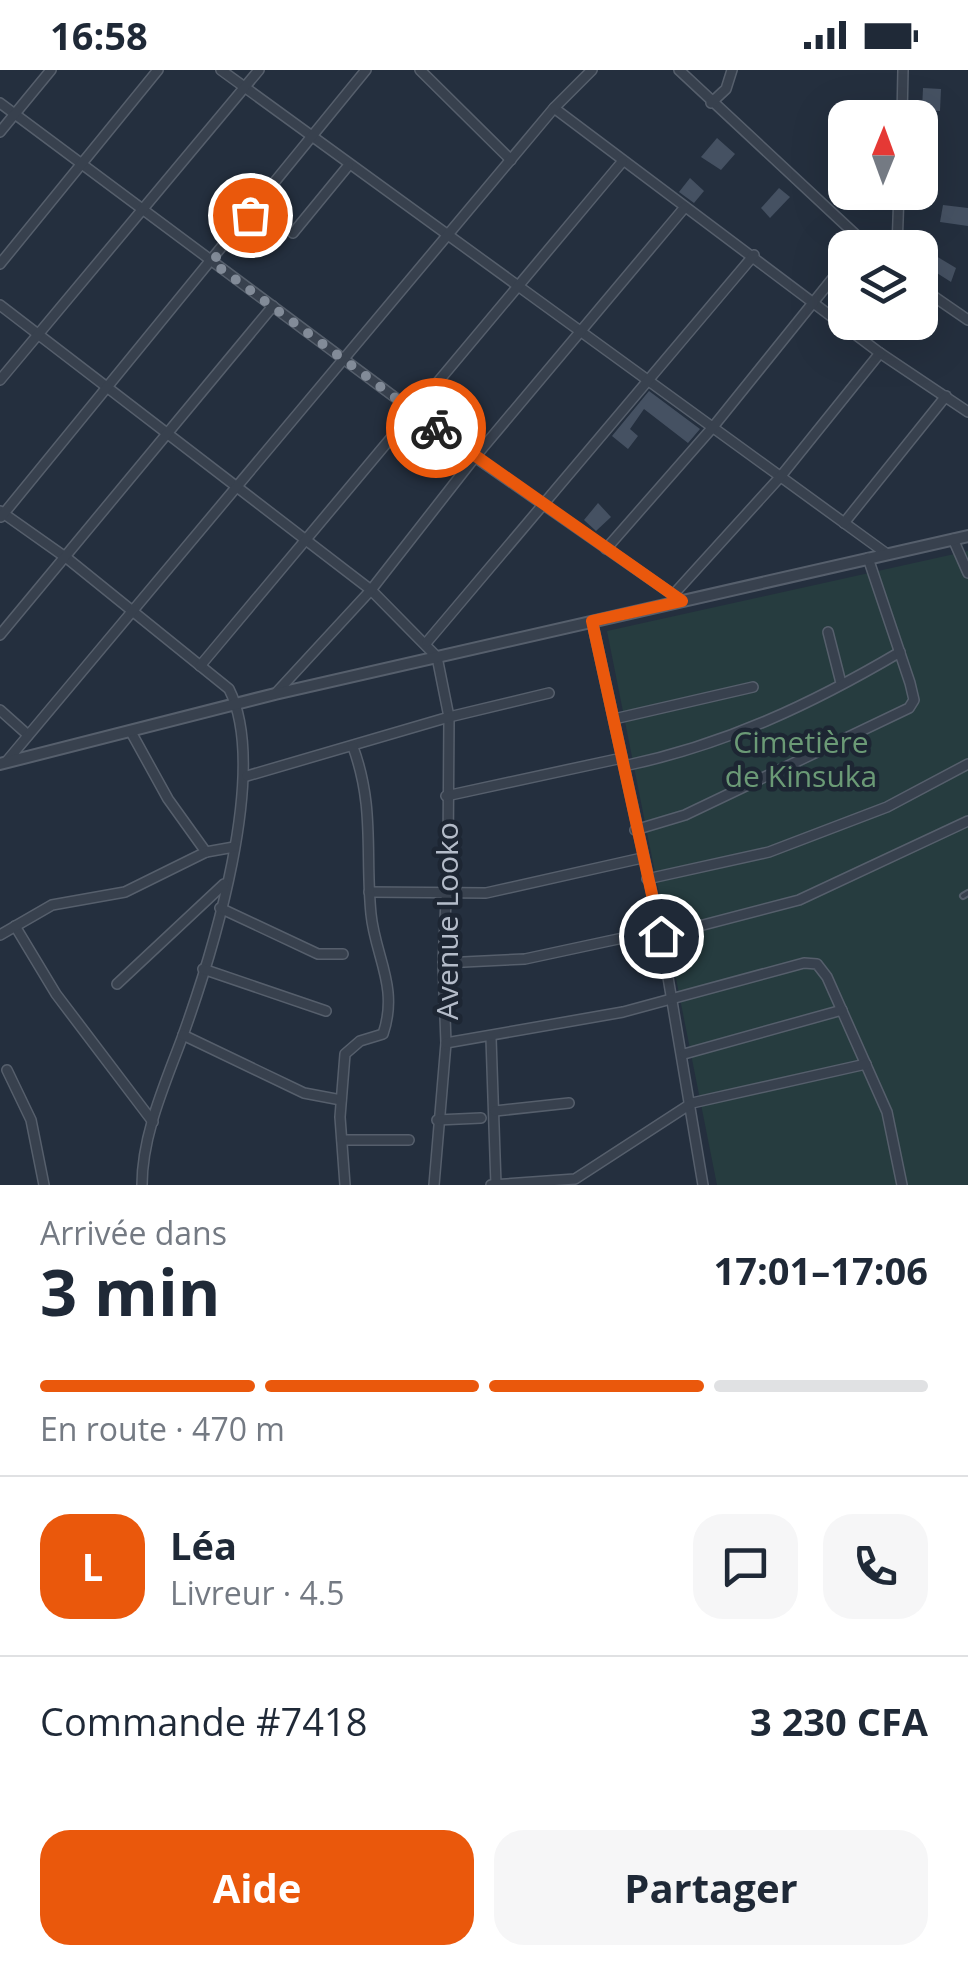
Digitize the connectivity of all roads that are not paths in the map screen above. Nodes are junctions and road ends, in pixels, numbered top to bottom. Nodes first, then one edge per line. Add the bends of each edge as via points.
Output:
1 (51, 70) edge
2 (158, 70) edge
3 (221, 70) edge
4 (259, 70) edge
5 (366, 70) edge
6 (420, 70) edge
7 (592, 70) edge
8 (679, 70) edge
9 (732, 70) edge
10 (903, 70) edge
11 (244, 88) junction
12 (902, 100) edge
13 (0, 103) edge
14 (711, 103) junction
15 (554, 108) junction
16 (15, 114) junction
17 (0, 132) edge
18 (312, 138) junction
19 (511, 160) junction
20 (622, 162) junction
21 (81, 166) junction
22 (348, 166) junction
23 (685, 207) junction
24 (142, 211) junction
25 (847, 230) edge
26 (292, 232) dead end
27 (447, 237) junction
28 (754, 255) junction
29 (212, 262) junction
30 (0, 264) edge
31 (518, 285) junction
32 (828, 286) edge
33 (938, 299) edge
34 (815, 304) junction
35 (0, 305) edge
36 (272, 306) junction
37 (968, 320) edge
38 (36, 333) junction
39 (582, 333) junction
40 (880, 353) junction
41 (344, 358) junction
42 (0, 380) edge
43 (649, 381) junction
44 (110, 385) junction
45 (946, 396) junction
46 (416, 412) junction
47 (968, 412) edge
48 (713, 426) junction
49 (171, 433) junction
50 (475, 456) junction
51 (782, 476) junction
52 (237, 483) junction
53 (546, 505) junction
54 (1, 514) edge
55 (844, 523) junction
56 (968, 536) edge
57 (954, 540) junction
58 (309, 541) junction
59 (606, 549) junction
60 (887, 554) junction
61 (868, 558) junction
62 (68, 559) junction
63 (968, 574) edge
64 (371, 590) junction
65 (677, 598) junction
66 (130, 612) junction
67 (592, 621) junction
68 (828, 632) dead end
69 (0, 635) edge
70 (427, 642) junction
71 (900, 652) junction
72 (437, 657) junction
73 (200, 666) junction
74 (841, 683) junction
75 (753, 686) dead end
76 (549, 693) dead end
77 (275, 694) junction
78 (236, 706) junction
79 (0, 710) edge
80 (448, 717) junction
81 (614, 719) junction
82 (130, 732) junction
83 (28, 735) junction
84 (354, 748) junction
85 (623, 762) junction
86 (3, 763) edge
87 (968, 764) edge
88 (246, 776) junction
89 (446, 796) junction
90 (968, 821) edge
91 (635, 830) junction
92 (234, 847) junction
93 (206, 852) junction
94 (642, 858) junction
95 (647, 879) junction
96 (226, 883) junction
97 (368, 892) junction
98 (446, 896) junction
99 (220, 908) junction
100 (15, 926) junction
101 (660, 933) junction
102 (0, 935) edge
103 (343, 954) dead end
104 (443, 962) junction
105 (202, 969) junction
106 (117, 984) dead end
107 (673, 999) junction
108 (842, 1010) junction
109 (326, 1012) dead end
110 (183, 1035) junction
111 (492, 1038) junction
112 (446, 1043) junction
113 (684, 1054) junction
114 (866, 1064) junction
115 (7, 1070) dead end
116 (341, 1100) junction
117 (568, 1102) dead end
118 (692, 1103) junction
119 (495, 1111) junction
120 (481, 1118) dead end
121 (437, 1120) junction
122 (154, 1122) junction
123 (342, 1140) junction
124 (409, 1140) dead end
125 (575, 1182) edge
126 (44, 1185) edge
127 (142, 1185) edge
128 (345, 1185) edge
129 (434, 1185) edge
130 (493, 1185) edge
131 (703, 1185) edge
132 (902, 1185) edge

1 - 16 street
2 - 21 street
3 - 11 street
4 - 11 street
5 - 18 street
6 - 19 street
7 - 15 street
8 - 14 street
9 - 14 street via 726,89
10 - 12 street
11 - 18 street
11 - 24 street
13 - 16 street
14 - 25 street
15 - 19 street
15 - 20 street
16 - 17 street
16 - 21 street
18 - 22 street
18 - 29 street
19 - 27 street
20 - 23 street
20 - 31 street
21 - 24 street
21 - 30 street
22 - 26 street
22 - 27 street
23 - 28 street
23 - 39 street
24 - 29 street
24 - 38 street
27 - 31 street
27 - 41 street
28 - 34 street
28 - 43 street
29 - 36 street
29 - 44 street
31 - 39 street
31 - 46 street
32 - 34 street
33 - 37 street
34 - 40 street
34 - 48 street
35 - 38 street
36 - 41 street
36 - 49 street
38 - 42 street
38 - 44 street
39 - 43 street
39 - 50 street
40 - 45 street
40 - 51 street
41 - 46 street
41 - 52 street
43 - 48 street
43 - 53 street
44 - 49 street
44 - 54 street
45 - 47 street
45 - 55 street
46 - 50 street
46 - 58 street
48 - 51 street
48 - 59 street
49 - 52 street
49 - 62 street
50 - 53 street
50 - 64 street
51 - 55 street
51 - 65 street
52 - 58 street
52 - 66 street
53 - 59 street
53 - 70 street
54 - 62 street
55 - 60 street
56 - 57 street
57 - 60 street
57 - 63 street
58 - 64 street
58 - 73 street
59 - 65 street
60 - 61 street
61 - 65 street
61 - 71 street
62 - 66 street
62 - 69 street
64 - 70 street
64 - 77 street
65 - 67 street
66 - 73 street
66 - 83 street
67 - 72 street
67 - 81 street
68 - 74 street
70 - 72 street
71 - 74 street
71 - 91 street via 914,700 909,708 685,815
72 - 77 street
72 - 80 street, Avenue Looko
73 - 78 street via 229,689
74 - 85 street via 756,727
75 - 81 street
76 - 80 street
77 - 78 street
78 - 82 street
78 - 88 street
79 - 83 street
80 - 84 street
80 - 89 street, Avenue Looko
81 - 85 street
82 - 86 street
82 - 93 street
83 - 86 street
84 - 88 street
84 - 97 street via 368,800
85 - 89 street
85 - 91 street
87 - 95 street via 886,807 769,852
88 - 92 street
89 - 98 street, Avenue Looko
90 - 101 street via 789,904
91 - 94 street
92 - 93 street
92 - 96 street
93 - 100 street via 125,892 52,905
94 - 95 street
94 - 98 street
95 - 101 street
96 - 99 street
96 - 106 street
97 - 98 street
97 - 116 street via 373,932 386,961 385,1030 345,1054
98 - 104 street, Avenue Looko
99 - 103 street via 318,954
99 - 105 street
100 - 102 street
100 - 122 street via 56,994
101 - 104 street via 525,959
101 - 107 street
104 - 112 street, Avenue Looko
105 - 109 street
105 - 110 street
107 - 108 street via 804,963 817,964
107 - 111 street
107 - 113 street
108 - 113 street
108 - 114 street
110 - 116 street via 304,1093
110 - 122 street
111 - 112 street
111 - 119 street
112 - 121 street, Avenue Looko
113 - 118 street
114 - 118 street
114 - 132 street via 887,1112
115 - 126 street via 40,1146
116 - 123 street
117 - 119 street
118 - 125 street
118 - 131 street
119 - 130 street
120 - 121 street
121 - 129 street, Avenue Looko
122 - 127 street
123 - 124 street
123 - 128 street
125 - 130 street

